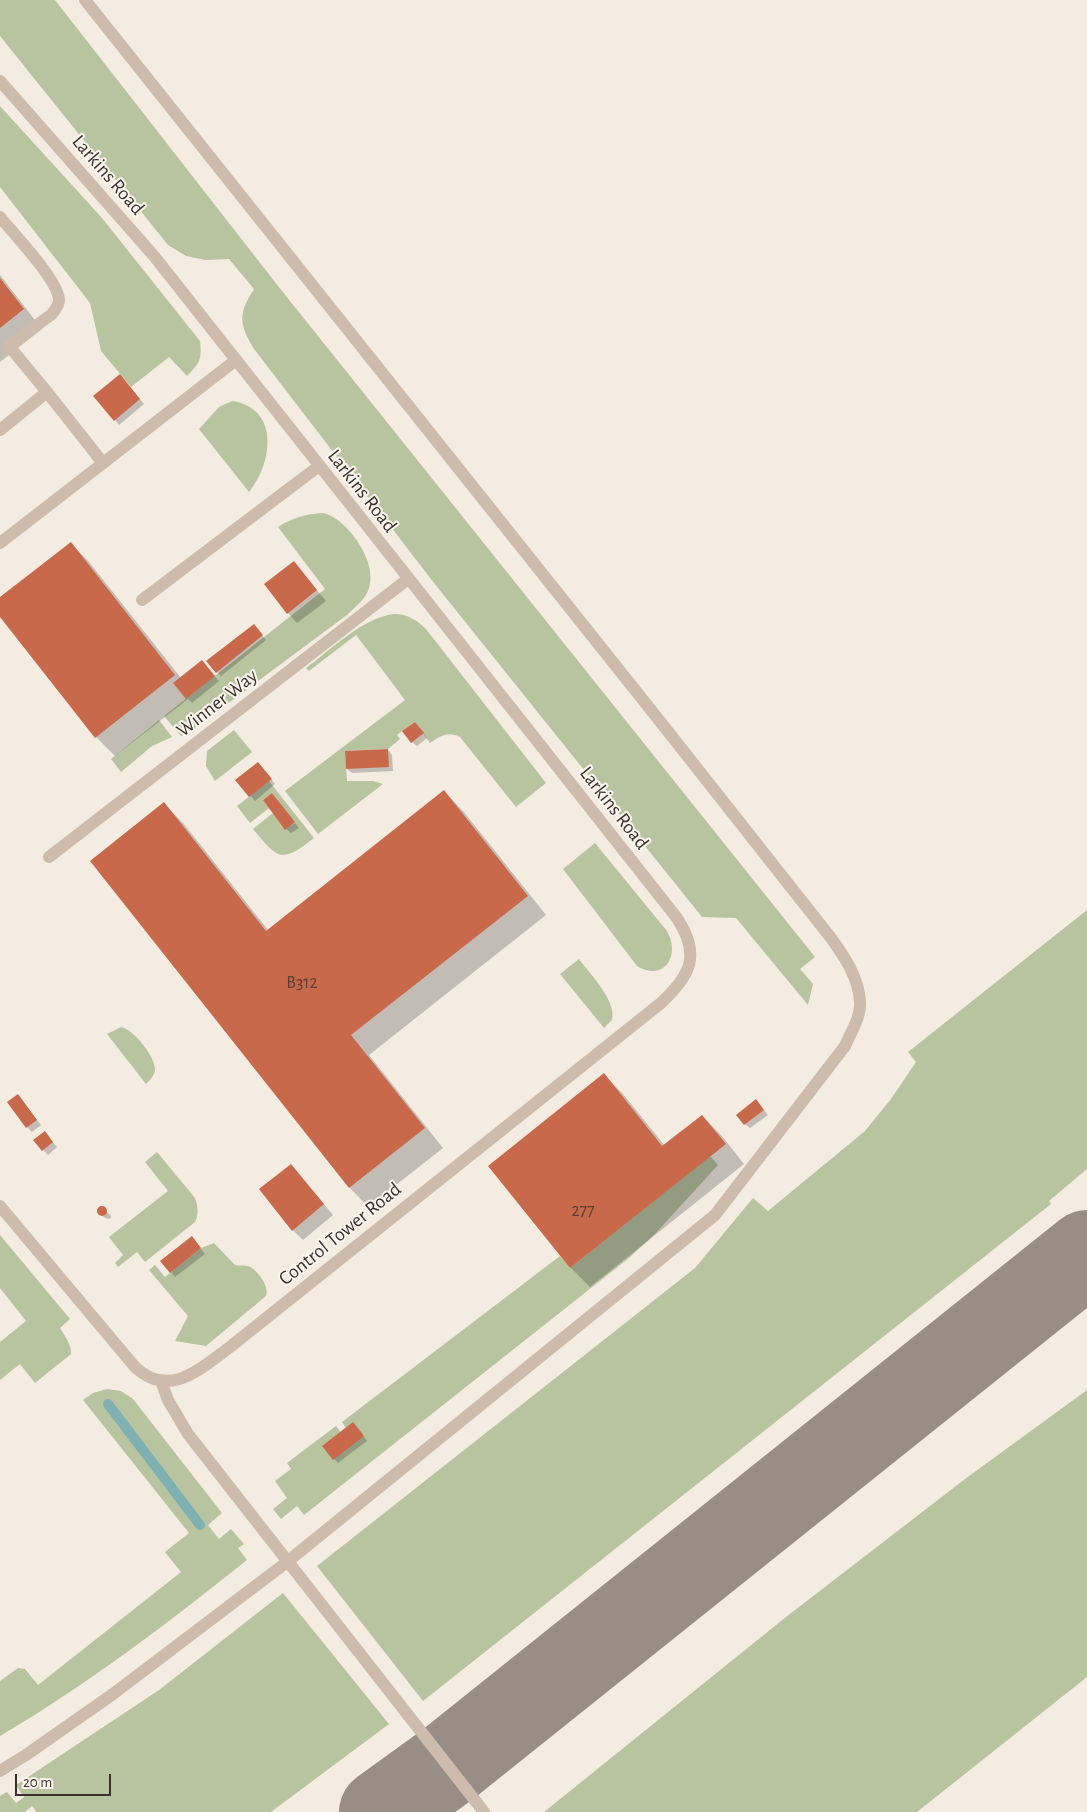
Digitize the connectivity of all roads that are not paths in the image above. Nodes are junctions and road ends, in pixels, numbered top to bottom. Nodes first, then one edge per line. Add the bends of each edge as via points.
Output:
1 (85, 0) edge
2 (0, 81) edge
3 (0, 217) edge
4 (5, 349) edge
5 (236, 360) junction
6 (48, 392) junction
7 (0, 430) edge
8 (104, 463) junction
9 (319, 466) junction
10 (0, 544) edge
11 (408, 579) junction
12 (142, 600) dead end
13 (49, 857) dead end
14 (686, 933) joint
15 (0, 1206) edge
16 (161, 1381) junction
17 (287, 1562) junction
18 (0, 1771) edge
19 (484, 1812) edge

1 - 17 lane via 825,930 848,966 860,1002 845,1046 715,1215
2 - 5 lane, Larkins Road via 154,256
3 - 4 lane via 43,269 59,300 52,314
4 - 6 lane
5 - 8 lane
5 - 9 lane, Larkins Road
6 - 7 lane
6 - 8 lane
8 - 10 lane
9 - 11 lane, Larkins Road
9 - 12 lane
11 - 13 lane, Winner Way
11 - 14 lane, Larkins Road
14 - 16 lane, Control Tower Road via 691,953 686,972 661,1003 230,1347 194,1373 174,1381
15 - 16 lane via 134,1367 145,1376
16 - 17 lane via 188,1434
17 - 18 lane via 113,1694
17 - 19 lane

